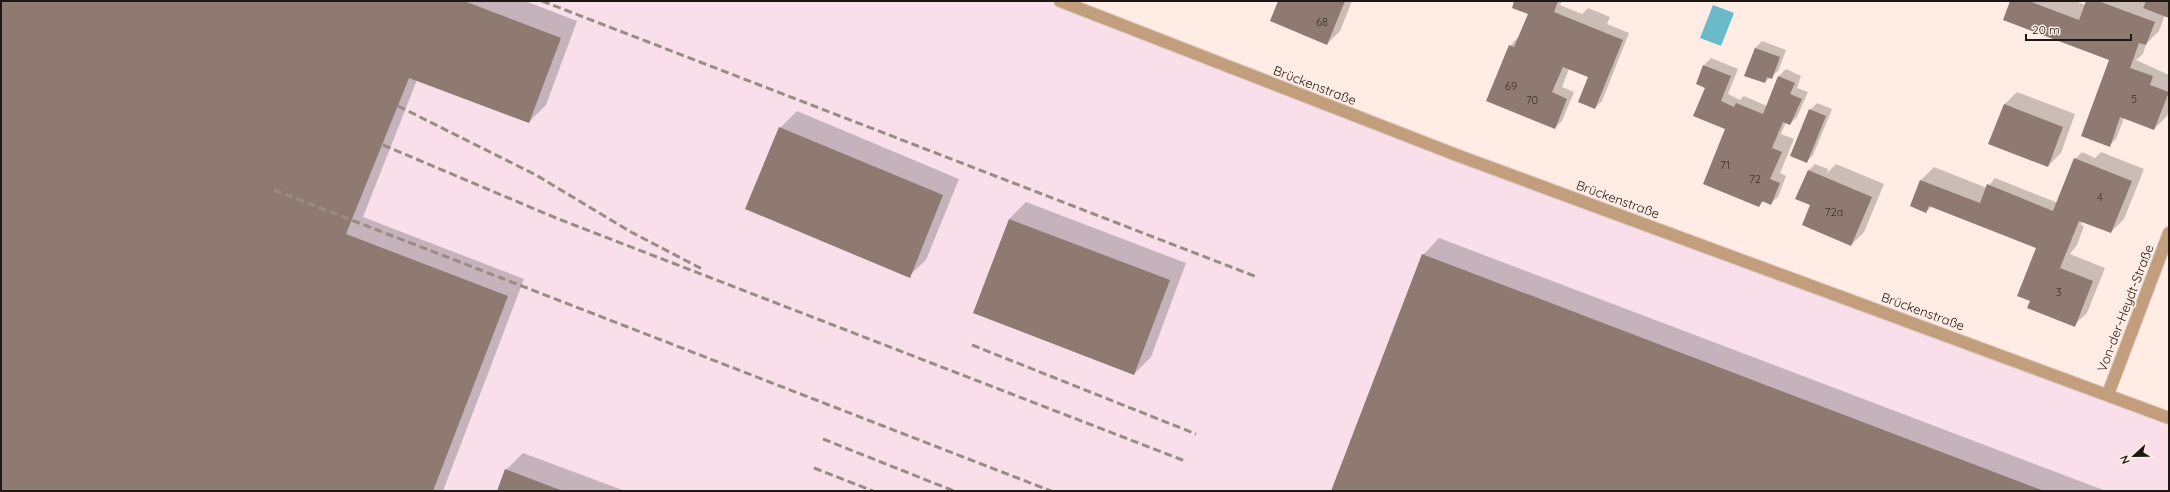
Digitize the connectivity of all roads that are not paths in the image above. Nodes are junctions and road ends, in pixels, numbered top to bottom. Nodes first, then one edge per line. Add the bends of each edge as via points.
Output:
1 (1060, 1) edge
2 (2169, 233) edge
3 (2108, 394) junction
4 (2169, 418) edge

1 - 3 street, Brückenstraße via 1459,156
2 - 3 street, Von-der-Heydt-Straße
3 - 4 street, Brückenstraße

